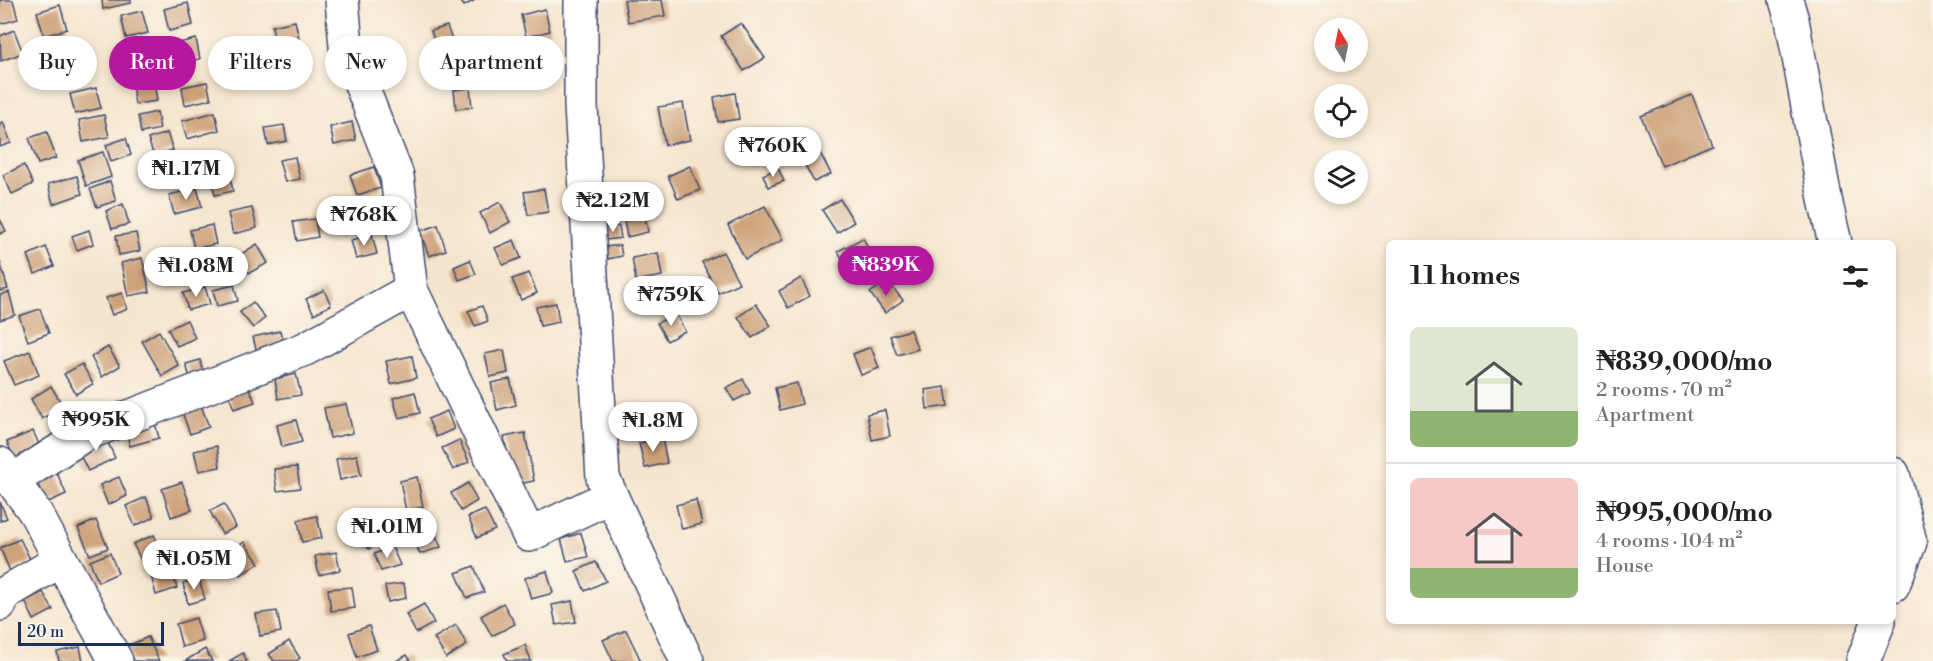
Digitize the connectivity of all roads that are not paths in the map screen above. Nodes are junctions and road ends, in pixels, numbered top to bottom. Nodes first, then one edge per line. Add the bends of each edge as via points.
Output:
1 (342, 0) edge
2 (581, 0) edge
3 (1786, 0) edge
4 (1834, 240) edge
5 (411, 290) junction
6 (6, 472) edge
7 (1896, 486) edge
8 (611, 495) junction
9 (61, 560) junction
10 (1896, 577) edge
11 (0, 604) edge
12 (1878, 624) edge
13 (117, 661) edge
14 (687, 661) edge
15 (1863, 661) edge

1 - 5 street via 346,46 397,176
2 - 8 street via 581,106 602,466
3 - 4 street
5 - 6 street via 305,349 85,434
5 - 8 street via 529,535
6 - 9 street via 35,512
7 - 10 street via 1910,542
8 - 14 street
9 - 11 street via 4,594
9 - 13 street
12 - 15 street

